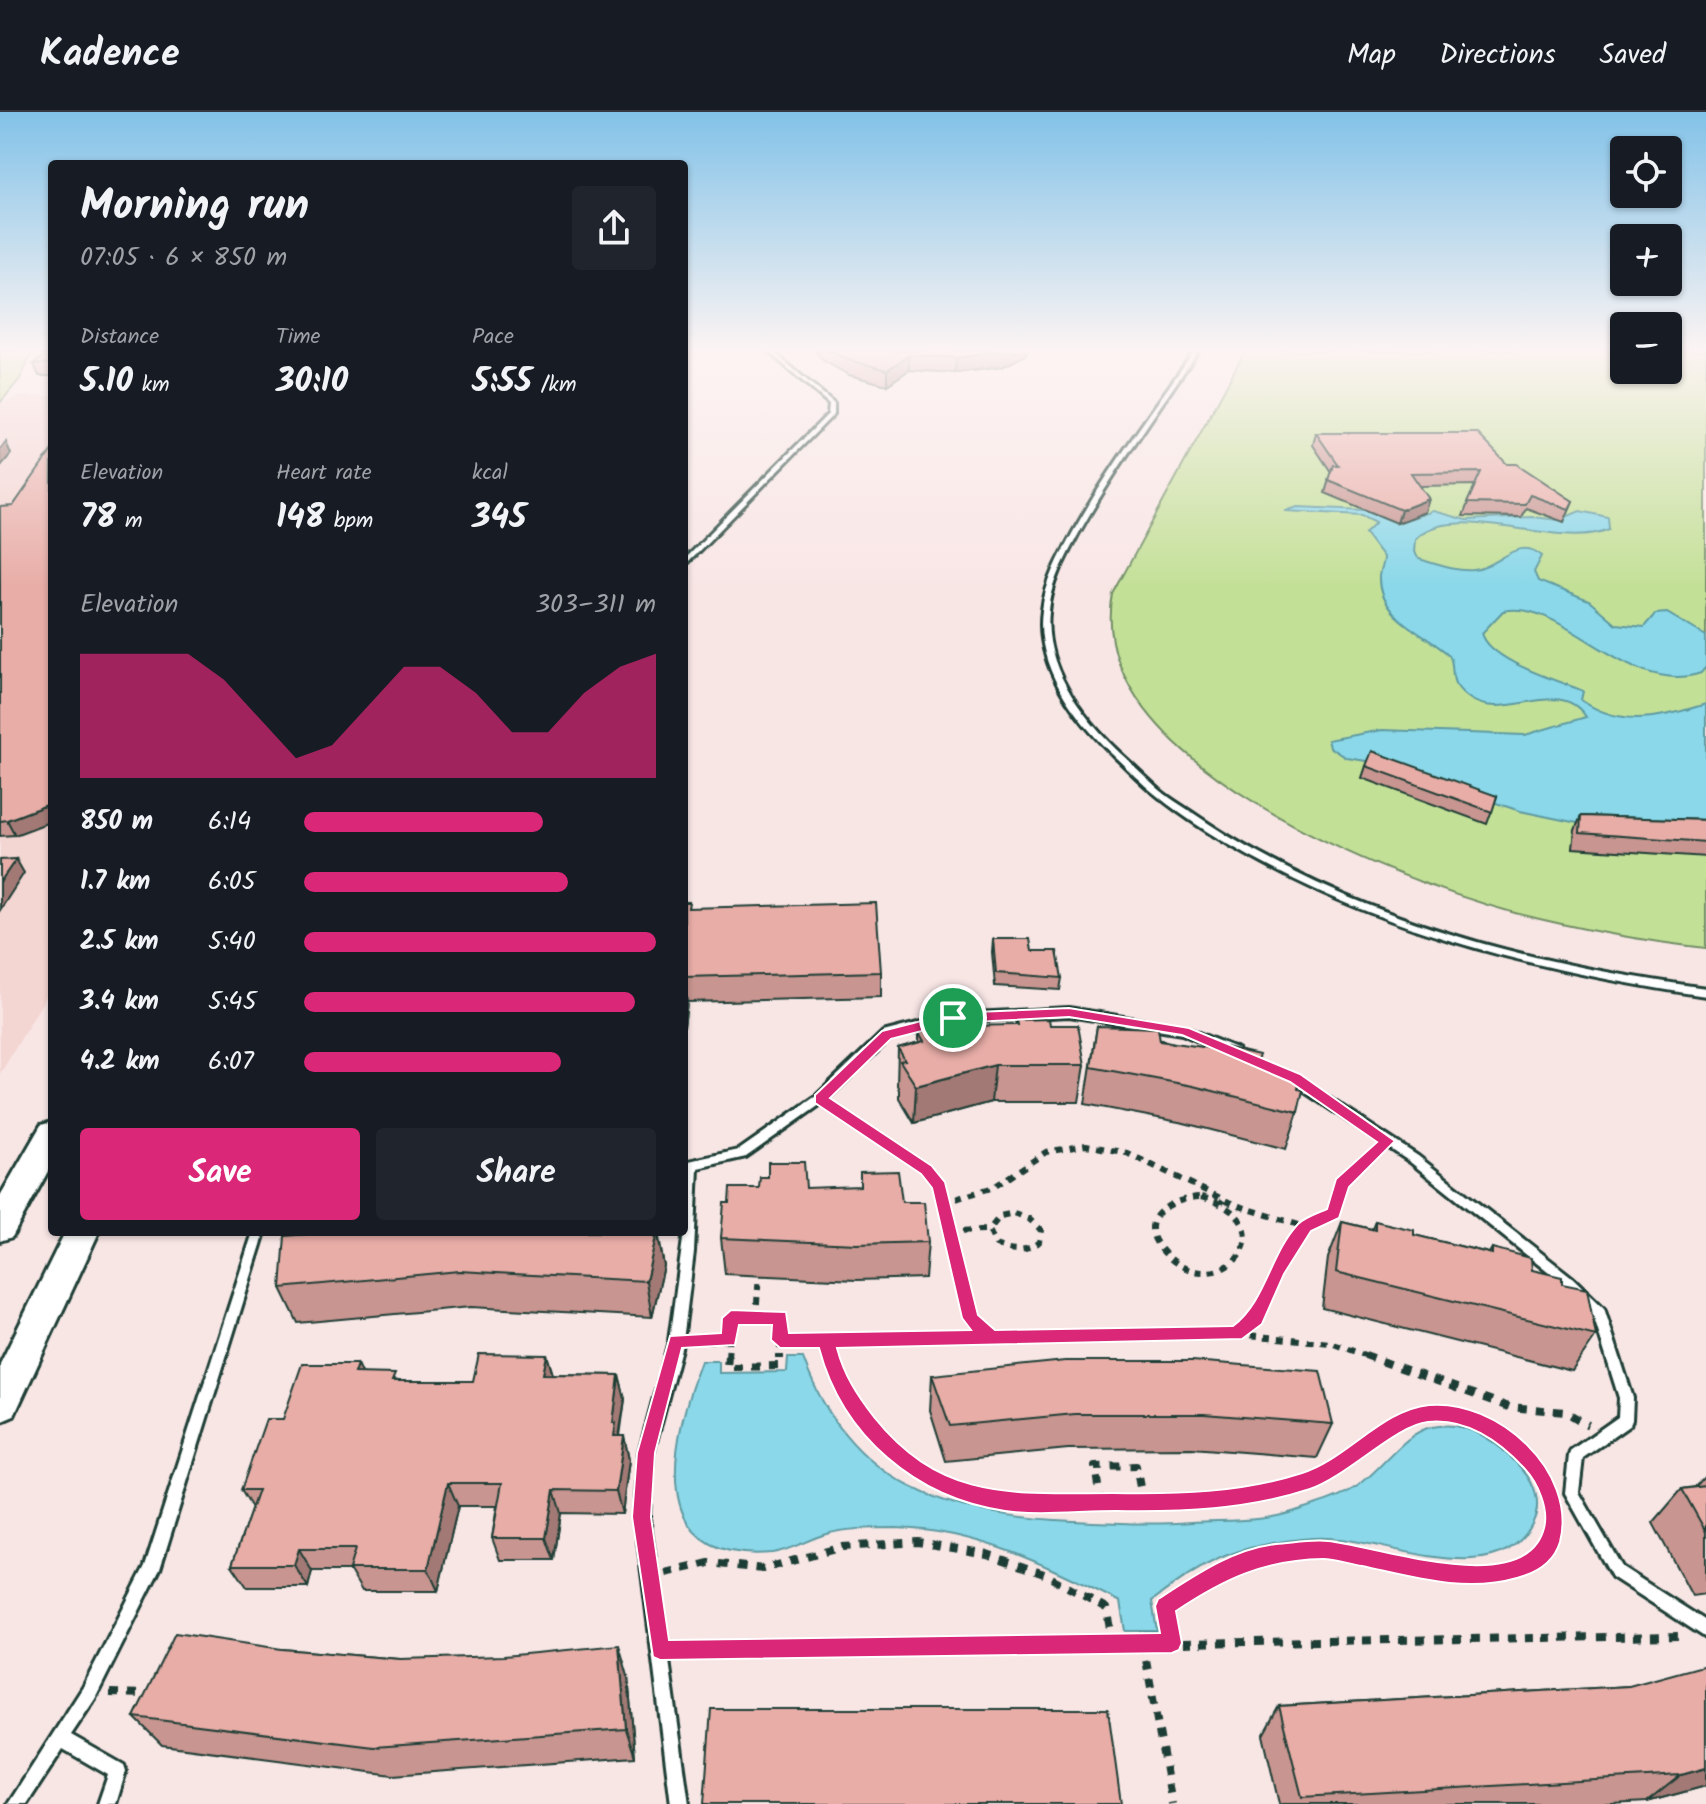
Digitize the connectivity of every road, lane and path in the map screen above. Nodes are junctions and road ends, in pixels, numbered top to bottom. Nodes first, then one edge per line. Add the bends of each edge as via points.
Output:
1 (815, 430) edge
2 (1144, 430) edge
3 (688, 559) edge
4 (1706, 992) edge
5 (1254, 1060) edge
6 (1281, 1072) edge
7 (820, 1099) junction
8 (48, 1141) edge
9 (1387, 1141) junction
10 (688, 1167) edge
11 (1222, 1201) junction
12 (943, 1203) junction
13 (0, 1227) edge
14 (1305, 1227) junction
15 (989, 1230) junction
16 (949, 1231) junction
17 (80, 1236) edge
18 (258, 1236) edge
19 (759, 1273) edge
20 (756, 1318) junction
21 (1236, 1334) junction
22 (989, 1337) junction
23 (729, 1340) junction
24 (780, 1340) junction
25 (676, 1341) junction
26 (826, 1341) junction
27 (0, 1404) edge
28 (1604, 1434) junction
29 (1143, 1503) junction
30 (1101, 1504) junction
31 (650, 1577) junction
32 (1706, 1630) edge
33 (1690, 1636) dead end
34 (1143, 1643) junction
35 (1172, 1643) junction
36 (1113, 1644) junction
37 (660, 1650) junction
38 (89, 1693) junction
39 (158, 1694) edge
40 (62, 1739) junction
41 (17, 1804) edge
42 (107, 1804) edge
43 (680, 1804) edge
44 (1172, 1804) edge

1 - 3 lane
2 - 4 lane via 1072,539 1048,594 1045,628 1063,687 1091,729 1135,774 1194,818 1268,862 1357,904 1512,956
5 - 7 lane via 1184,1031 1069,1012 953,1018 887,1035
6 - 9 lane
7 - 10 lane via 742,1154
7 - 12 path via 927,1170 940,1186
8 - 13 main road
9 - 14 path via 1342,1184 1334,1213
9 - 28 lane via 1568,1281 1599,1312 1626,1398 1625,1420
10 - 25 lane via 688,1252
11 - 11 path via 1190,1194 1163,1204 1155,1213 1155,1239 1176,1262 1193,1269 1231,1267 1246,1249 1247,1235
11 - 12 path via 1148,1159 1106,1146 1032,1158 980,1194
11 - 14 path
12 - 16 path
14 - 21 path via 1277,1270 1256,1319
15 - 15 path via 1006,1212 1020,1212 1041,1230 1039,1242 1030,1250 1012,1252 996,1245
15 - 16 path
16 - 22 path via 970,1318
17 - 27 main road
18 - 38 lane via 152,1569
19 - 20 path
20 - 23 path via 731,1318
20 - 24 path via 780,1318
21 - 22 path
21 - 28 path via 1331,1343 1509,1407 1566,1412
22 - 26 path
23 - 24 path via 727,1367 780,1366
23 - 25 path
24 - 26 path
25 - 31 lane via 646,1453 642,1517
26 - 30 path via 834,1371 853,1403 912,1469 951,1488 1006,1502
28 - 32 lane via 1576,1455 1572,1493 1617,1572
29 - 30 path
29 - 30 path via 1136,1466 1095,1467
29 - 35 path via 1255,1496 1310,1480 1361,1452 1395,1425 1425,1414 1452,1413 1486,1424 1532,1463 1549,1491 1555,1521 1549,1546 1530,1565 1494,1575 1452,1574 1325,1550 1271,1555 1217,1572 1165,1606
31 - 36 path via 709,1563 763,1569 842,1547 918,1542 987,1554 1044,1574 1106,1608
31 - 37 lane
33 - 35 path
34 - 35 path
34 - 36 path
34 - 44 path
36 - 37 path
37 - 43 lane
38 - 39 path
38 - 40 lane
40 - 41 lane
40 - 42 lane via 118,1771

